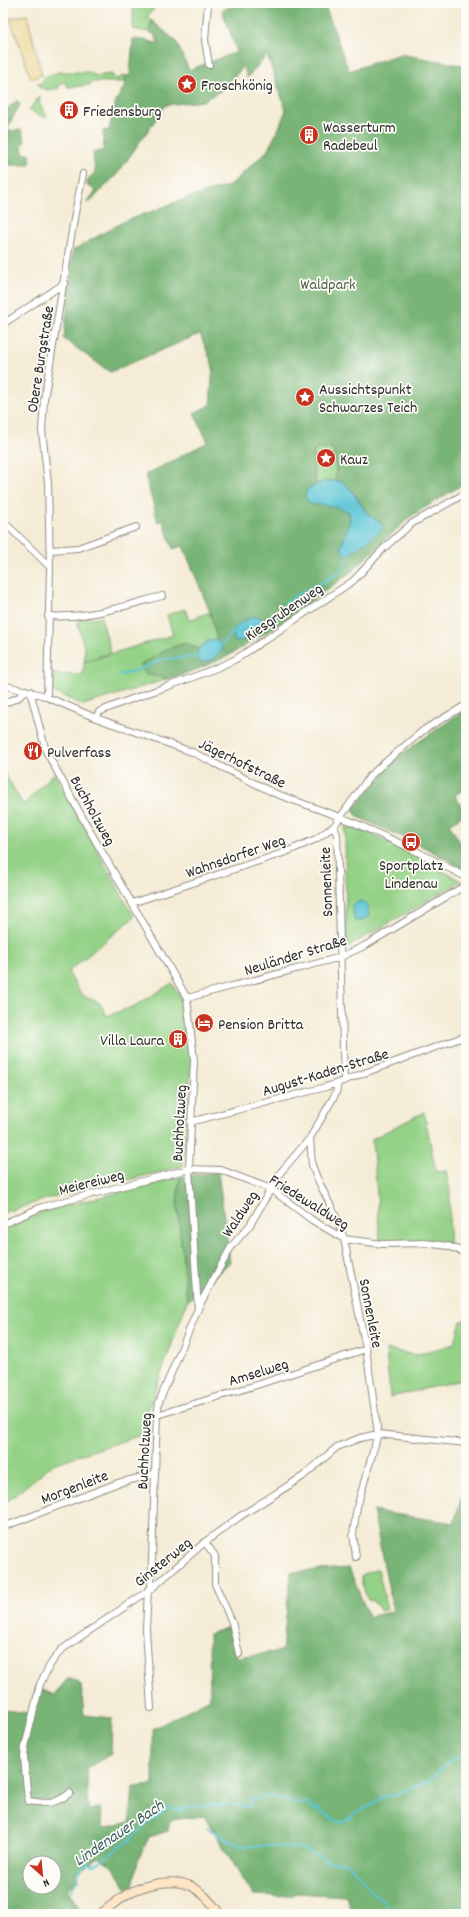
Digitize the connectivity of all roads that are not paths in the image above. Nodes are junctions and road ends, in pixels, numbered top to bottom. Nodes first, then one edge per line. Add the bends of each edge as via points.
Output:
1 (208, 3) edge
2 (209, 65) dead end
3 (83, 174) dead end
4 (65, 283) junction
5 (3, 324) edge
6 (466, 493) edge
7 (3, 521) edge
8 (136, 527) dead end
9 (50, 550) junction
10 (50, 567) junction
11 (162, 596) dead end
12 (48, 616) junction
13 (3, 686) edge
14 (28, 691) junction
15 (47, 697) junction
16 (3, 704) edge
17 (466, 705) edge
18 (96, 718) junction
19 (339, 818) junction
20 (334, 826) junction
21 (466, 876) edge
22 (466, 885) edge
23 (132, 903) junction
24 (341, 957) junction
25 (187, 998) junction
26 (466, 1036) edge
27 (341, 1082) junction
28 (190, 1122) junction
29 (310, 1138) junction
30 (189, 1170) junction
31 (271, 1189) junction
32 (3, 1224) edge
33 (344, 1239) junction
34 (466, 1253) edge
35 (198, 1309) junction
36 (366, 1349) junction
37 (157, 1415) junction
38 (378, 1434) junction
39 (466, 1443) edge
40 (155, 1474) junction
41 (3, 1527) edge
42 (205, 1542) junction
43 (356, 1557) dead end
44 (149, 1590) junction
45 (239, 1654) dead end
46 (151, 1708) dead end
47 (70, 1793) dead end
48 (100, 1914) edge
49 (220, 1914) edge

1 - 2 street via 204,40
3 - 4 street, Obere Burgstraße
4 - 5 street
4 - 9 street, Obere Burgstraße via 44,400 42,430 48,484
6 - 18 street, Kiesgrubenweg via 411,524 353,581 236,659 216,669 126,700 99,712
7 - 10 street
8 - 9 street via 78,548
9 - 10 street, Obere Burgstraße
10 - 12 street, Obere Burgstraße
11 - 12 street via 84,616
12 - 15 street, Obere Burgstraße
13 - 14 street, Jägerhofstraße
14 - 15 street, Jägerhofstraße
14 - 16 street
14 - 23 street, Buchholzweg via 46,751
15 - 18 street, Jägerhofstraße
17 - 19 street via 426,729 370,776
18 - 19 street, Jägerhofstraße via 192,752 274,793
19 - 20 street, Wahnsdorfer Weg
19 - 21 street, Jägerhofstraße via 408,847
20 - 23 street, Wahnsdorfer Weg via 316,839 286,852
20 - 24 street, Sonnenleite via 337,835
22 - 24 street, Neuländer Straße via 366,945
23 - 25 street, Buchholzweg
24 - 25 street, Neuländer Straße
24 - 27 street, Sonnenleite
25 - 28 street, Buchholzweg via 194,1060
26 - 27 street, August-Kaden-Straße
27 - 28 street, August-Kaden-Straße
27 - 29 street, Sonnenleite
28 - 30 street, Buchholzweg
29 - 31 street, Waldweg via 280,1173
29 - 33 street, Sonnenleite via 312,1165
30 - 31 street, Friedewaldweg via 222,1170
30 - 32 street, Meiereiweg via 42,1207
30 - 35 street, Buchholzweg
31 - 33 street, Friedewaldweg via 312,1220
31 - 35 street, Waldweg via 250,1225 231,1248
33 - 34 street, Friedewaldweg via 383,1244 425,1243 448,1246
33 - 36 street, Sonnenleite
35 - 37 street, Buchholzweg via 159,1402
36 - 37 street, Amselweg
36 - 38 street, Sonnenleite
37 - 40 street, Buchholzweg
38 - 39 street, Ginsterweg
38 - 42 street, Ginsterweg via 337,1447 302,1478 239,1517
38 - 43 street, Sonnenleite via 357,1507 353,1534
40 - 41 street, Morgenleite via 118,1483
40 - 44 street, Buchholzweg
42 - 44 street, Ginsterweg
42 - 45 street via 215,1556 215,1584 232,1622
44 - 46 street, Buchholzweg via 146,1628
44 - 47 street, Ginsterweg via 61,1650 40,1684 24,1757 28,1801 48,1804 61,1800
48 - 49 street via 130,1893 152,1885 174,1882 191,1886 209,1900

